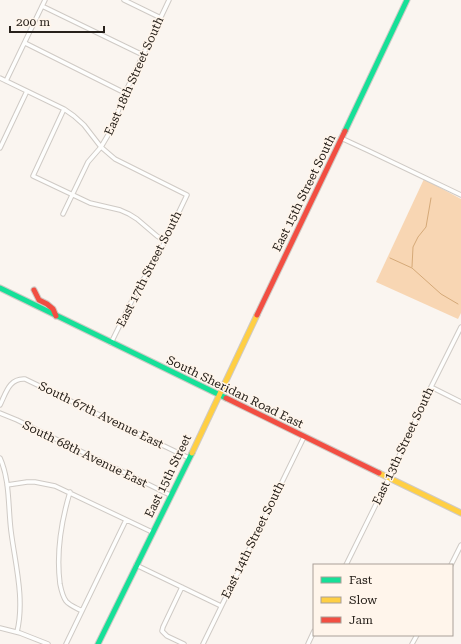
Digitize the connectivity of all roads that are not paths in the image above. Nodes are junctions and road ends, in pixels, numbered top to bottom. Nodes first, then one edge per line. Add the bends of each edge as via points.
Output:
1 (45, 0) edge
2 (124, 0) edge
3 (170, 0) edge
4 (407, 0) edge
5 (42, 6) junction
6 (161, 18) junction
7 (25, 43) junction
8 (143, 55) junction
9 (0, 78) edge
10 (6, 81) junction
11 (27, 91) junction
12 (125, 93) junction
13 (64, 109) junction
14 (341, 138) junction
15 (101, 147) junction
16 (0, 148) edge
17 (72, 195) junction
18 (461, 195) edge
19 (63, 214) dead end
20 (165, 241) junction
21 (0, 288) edge
22 (34, 290) dead end
23 (56, 316) junction
24 (461, 327) edge
25 (111, 343) junction
26 (431, 387) junction
27 (218, 395) junction
28 (461, 402) edge
29 (0, 405) edge
30 (0, 413) edge
31 (304, 436) junction
32 (0, 458) edge
33 (189, 458) junction
34 (389, 478) junction
35 (7, 484) junction
36 (70, 492) junction
37 (170, 495) junction
38 (461, 513) edge
39 (126, 520) junction
40 (152, 532) junction
41 (461, 545) edge
42 (346, 564) edge
43 (452, 564) edge
44 (136, 565) junction
45 (182, 587) junction
46 (221, 606) junction
47 (82, 611) junction
48 (0, 628) edge
49 (17, 632) junction
50 (313, 634) edge
51 (48, 644) edge
52 (66, 644) edge
53 (98, 644) edge
54 (184, 644) edge
55 (203, 644) edge
56 (308, 644) edge

1 - 5 street
2 - 6 street
3 - 6 street, East 18th Street South
4 - 14 main road, East 15th Street South
5 - 7 street
5 - 8 street
6 - 8 street, East 18th Street South
7 - 10 street
7 - 12 street
8 - 12 street, East 18th Street South
9 - 10 street
10 - 11 street
11 - 13 street
11 - 16 street
12 - 15 street, East 18th Street South via 111,130
13 - 15 street via 84,125
13 - 17 street via 33,176
14 - 18 street
14 - 27 main road, East 15th Street South
15 - 17 street, East 18th Street South via 88,162
15 - 20 street, East 17th Street South via 122,163 187,195
17 - 19 street, East 18th Street South
17 - 20 street via 90,204 130,214
20 - 25 street, East 17th Street South
21 - 23 main road, South Sheridan Road East
22 - 23 main road via 37,298 53,309
23 - 25 main road, South Sheridan Road East
24 - 26 street, East 13th Street South
25 - 27 main road, South Sheridan Road East
26 - 28 street
26 - 34 street, East 13th Street South
27 - 31 main road, South Sheridan Road East
27 - 33 main road, East 15th Street
29 - 33 street, South 67th Avenue East via 13,382 20,378 28,379
30 - 37 street, South 68th Avenue East
31 - 34 main road, South Sheridan Road East
31 - 46 street, East 14th Street South
32 - 35 street
33 - 37 main road, East 15th Street
34 - 38 main road, South Sheridan Road East
34 - 42 street, East 13th Street South
35 - 36 street via 41,482
35 - 49 street via 20,594 21,611
36 - 39 street
36 - 47 street via 58,551 59,578 66,601
37 - 40 main road, East 15th Street
39 - 40 street
39 - 47 street
40 - 44 main road, East 15th Street
41 - 43 street
44 - 45 street
44 - 53 main road
45 - 46 street
45 - 54 street via 162,631
46 - 55 street, East 14th Street South
47 - 52 street
48 - 49 street
49 - 51 street
50 - 56 street

